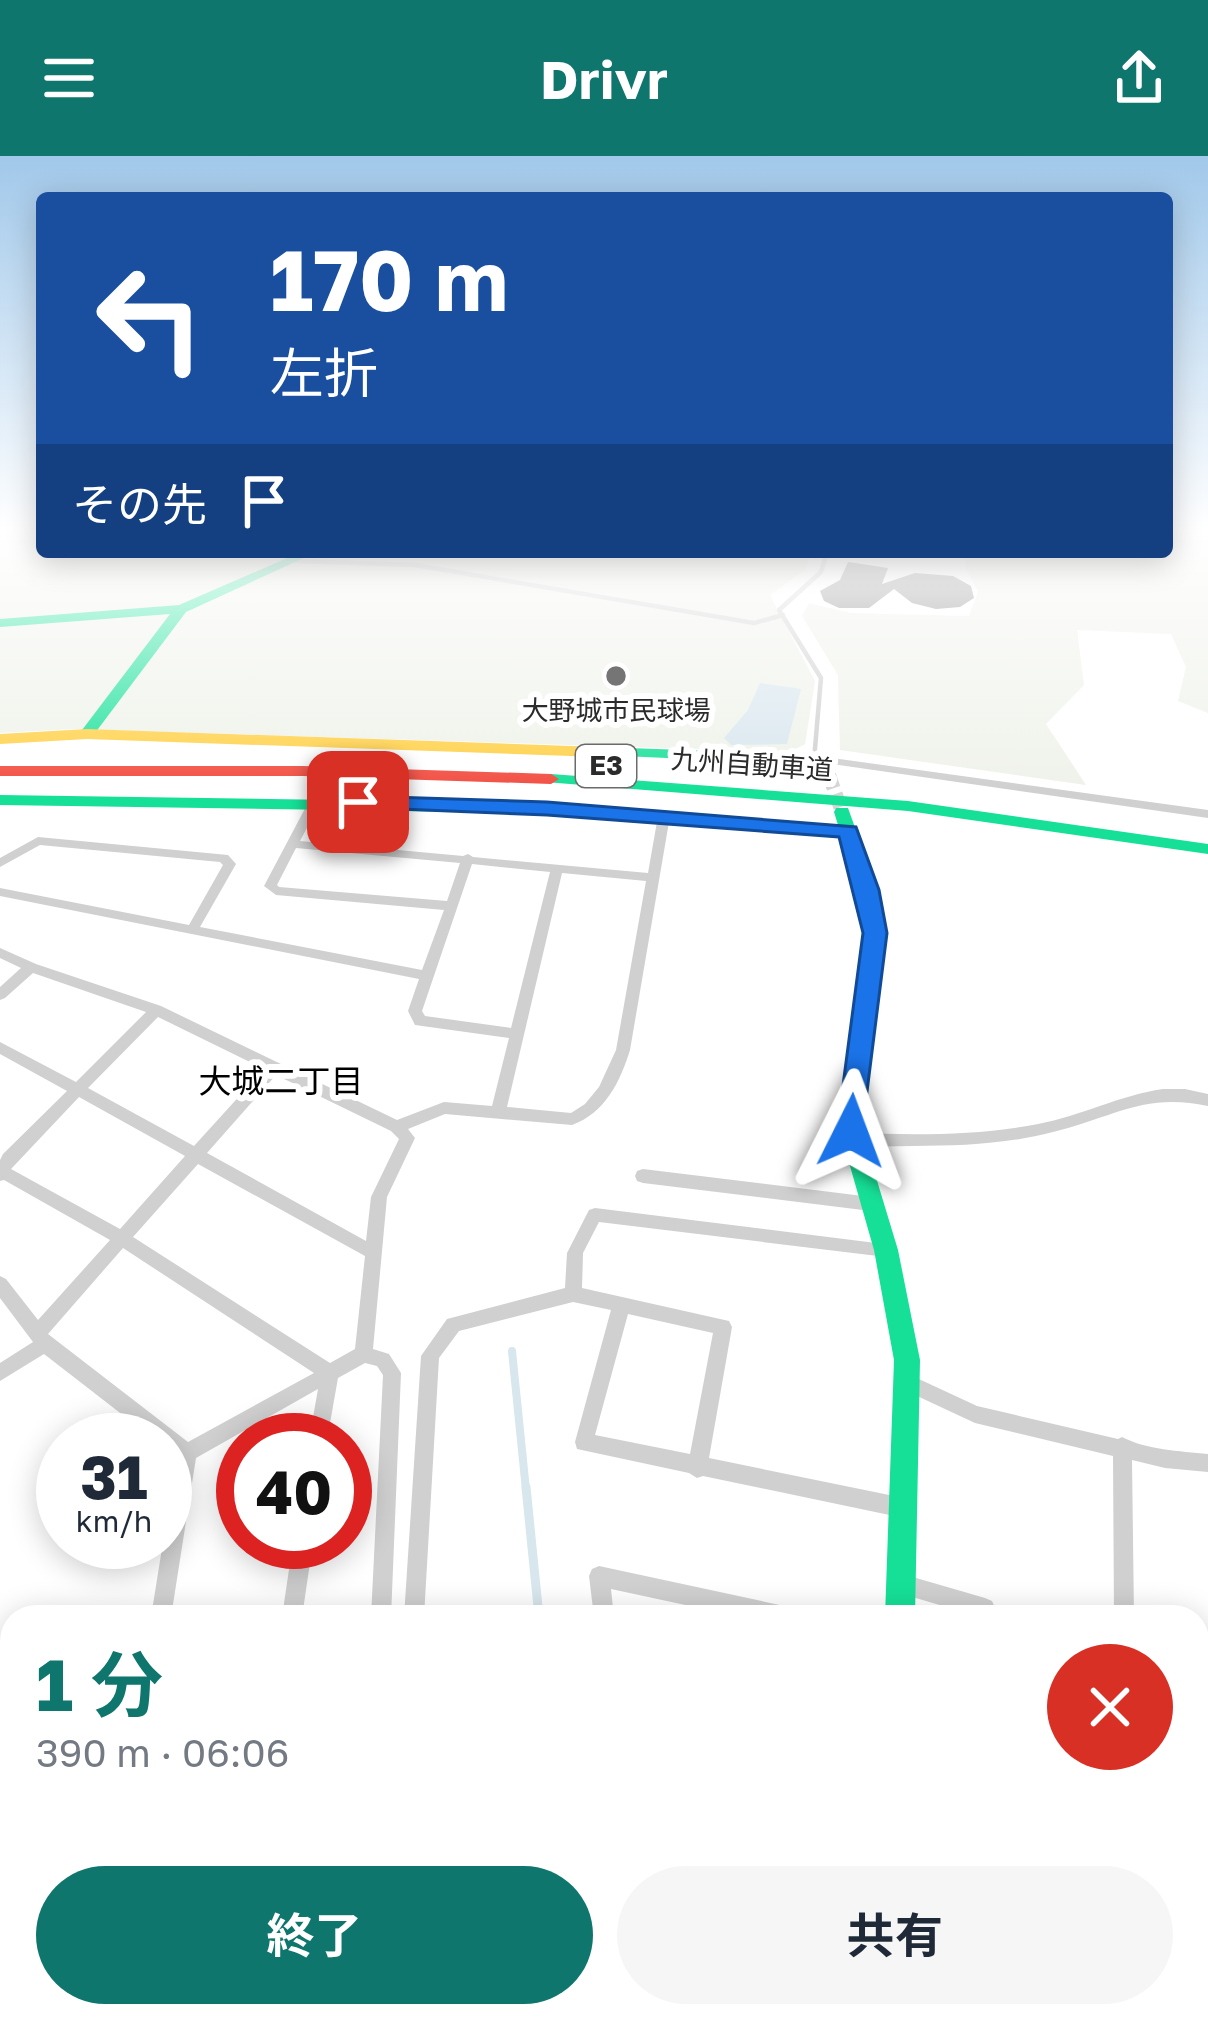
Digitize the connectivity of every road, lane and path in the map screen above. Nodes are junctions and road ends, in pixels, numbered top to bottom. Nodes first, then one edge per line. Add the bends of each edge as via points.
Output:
1 (99, 615) edge
2 (176, 615) edge
3 (708, 615) edge
4 (782, 615) edge
5 (783, 615) edge
6 (0, 623) edge
7 (87, 734) junction
8 (0, 740) edge
9 (0, 757) edge
10 (823, 765) junction
11 (0, 771) edge
12 (0, 800) edge
13 (315, 801) junction
14 (1208, 814) edge
15 (664, 816) junction
16 (1208, 831) edge
17 (292, 844) junction
18 (1208, 848) edge
19 (468, 858) junction
20 (0, 863) edge
21 (557, 867) junction
22 (652, 877) junction
23 (0, 892) edge
24 (452, 906) junction
25 (192, 930) junction
26 (0, 953) edge
27 (31, 967) junction
28 (429, 976) junction
29 (0, 995) edge
30 (156, 1010) junction
31 (518, 1034) junction
32 (0, 1046) edge
33 (275, 1066) junction
34 (78, 1090) junction
35 (1208, 1100) edge
36 (499, 1113) junction
37 (396, 1127) junction
38 (853, 1139) junction
39 (199, 1155) junction
40 (1, 1173) edge
41 (643, 1176) dead end
42 (871, 1204) junction
43 (124, 1240) junction
44 (886, 1250) junction
45 (374, 1252) junction
46 (0, 1284) edge
47 (573, 1294) junction
48 (621, 1306) junction
49 (41, 1339) junction
50 (364, 1354) junction
51 (330, 1372) junction
52 (0, 1373) edge
53 (906, 1382) junction
54 (136, 1413) edge
55 (323, 1413) edge
56 (1122, 1446) junction
57 (192, 1450) edge
58 (1208, 1463) edge
59 (697, 1469) junction
60 (899, 1507) junction
61 (169, 1569) edge
62 (299, 1569) edge
63 (898, 1583) junction
64 (163, 1605) edge
65 (294, 1605) edge
66 (382, 1605) edge
67 (415, 1605) edge
68 (603, 1605) edge
69 (733, 1605) edge
70 (899, 1605) edge
71 (972, 1605) edge
72 (1124, 1605) edge

1 - 6 main road
2 - 7 main road
3 - 4 lane via 754,623
5 - 10 lane via 821,678
7 - 8 main road
7 - 10 main road
9 - 16 main road, 九州自動車道 / E3 via 597,765 943,796
10 - 14 street
11 - 18 main road, 九州自動車道 / E3 via 349,771 662,785 1008,817
12 - 13 main road
13 - 15 main road
13 - 17 street
15 - 22 street
15 - 38 main road via 845,821 875,933 850,1106
17 - 19 street
17 - 24 street via 270,886 276,891
19 - 21 street
19 - 24 street
20 - 25 street via 38,841 224,858 230,865
21 - 22 street
21 - 31 street
22 - 36 street via 616,1074 585,1115
23 - 25 street
24 - 28 street
25 - 28 street
26 - 27 street
27 - 29 street
27 - 30 street
28 - 31 street via 420,1021
30 - 33 street
30 - 34 street
31 - 36 street
32 - 34 street
33 - 37 street
33 - 39 street
34 - 39 street
34 - 40 street
35 - 38 street via 1154,1091 1004,1136
36 - 37 street via 444,1108
37 - 45 street via 407,1138 379,1197
38 - 42 main road
39 - 43 street
39 - 45 street
40 - 43 street
41 - 42 street
42 - 44 main road
43 - 49 street
43 - 51 street
44 - 47 street via 595,1215 575,1253
44 - 53 main road
45 - 50 street
46 - 49 street
47 - 48 street
47 - 67 street via 453,1325 430,1355
48 - 59 street via 722,1327
48 - 59 street via 584,1442
49 - 52 street
49 - 54 street
50 - 51 street
50 - 66 street via 392,1372
51 - 55 street
51 - 57 street
53 - 56 street via 975,1414
53 - 60 main road
56 - 58 street
56 - 72 street
59 - 60 street
60 - 63 main road
61 - 64 street
62 - 65 street
63 - 70 main road
63 - 71 street
68 - 69 street via 599,1576

